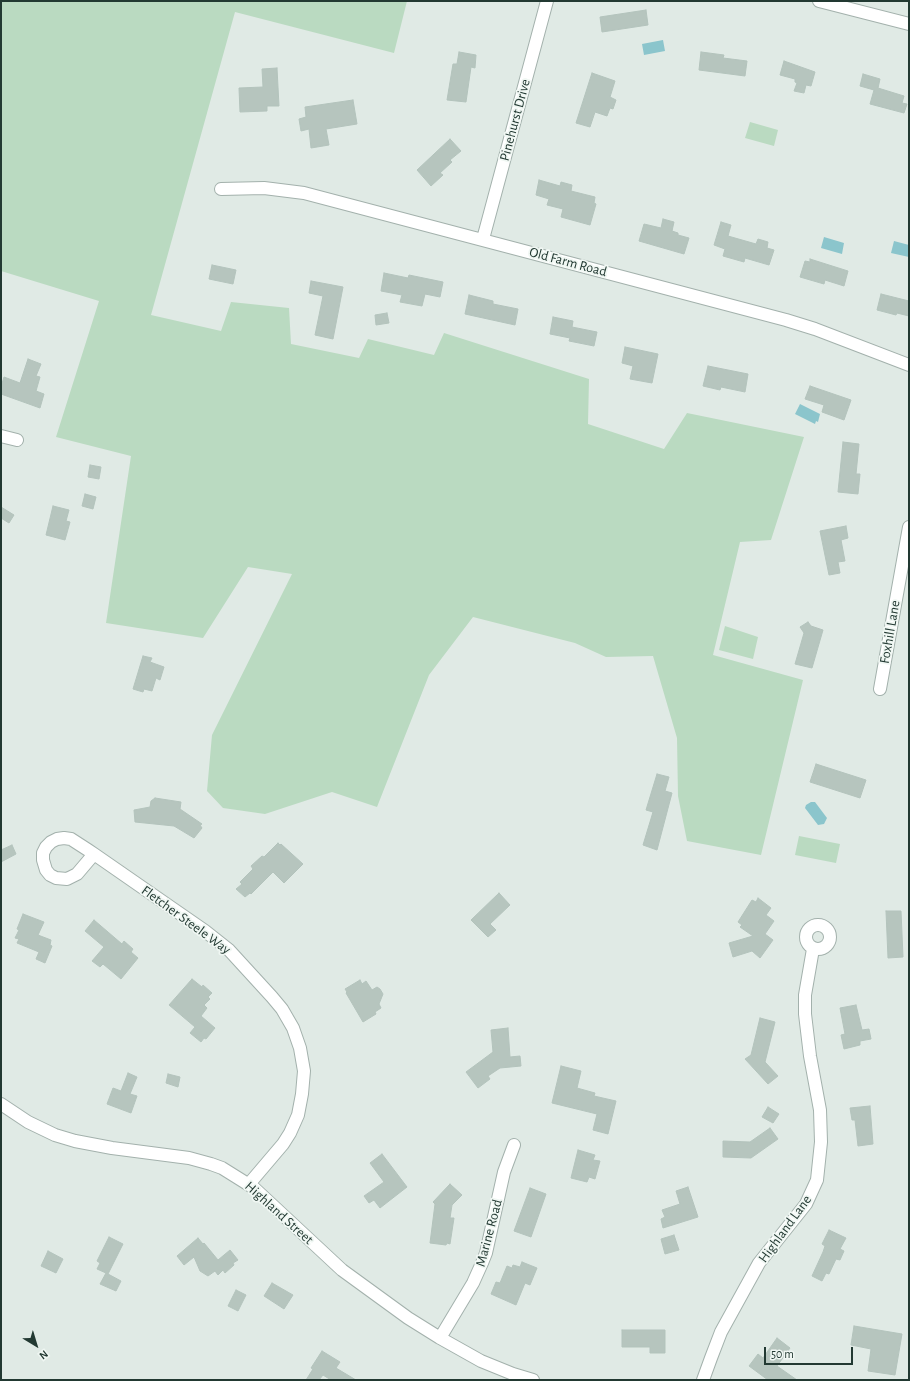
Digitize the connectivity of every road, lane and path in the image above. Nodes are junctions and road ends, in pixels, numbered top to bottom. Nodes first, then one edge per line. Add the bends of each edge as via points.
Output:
1 (547, 1) edge
2 (819, 1) edge
3 (909, 24) edge
4 (221, 188) dead end
5 (483, 239) junction
6 (909, 365) edge
7 (1, 436) edge
8 (16, 440) dead end
9 (909, 527) edge
10 (880, 689) dead end
11 (94, 854) junction
12 (813, 949) dead end
13 (1, 1104) edge
14 (514, 1145) dead end
15 (249, 1184) junction
16 (440, 1338) junction
17 (533, 1380) edge
18 (704, 1380) edge

1 - 5 street, Pinehurst Drive
2 - 3 street
4 - 5 street, Old Farm Road via 268,188 304,193
5 - 6 street, Old Farm Road via 786,320
7 - 8 street
9 - 10 street, Foxhill Lane
11 - 11 street, Fletcher Steele Way via 67,838 57,839 46,847 43,853 44,867 50,875 61,879 71,878
11 - 15 street, Fletcher Steele Way via 229,950 272,997 293,1028 304,1071 298,1115 283,1144
12 - 18 street, Highland Lane via 804,995 810,1056 820,1110 821,1142 817,1180 806,1204 759,1263 721,1332
13 - 15 street, Highland Street via 28,1122 65,1138 99,1146 179,1156 204,1162 222,1168
14 - 16 street, Marine Road via 504,1172 486,1253 473,1283
15 - 16 street, Highland Street via 342,1270
16 - 17 street, Highland Street via 480,1361

